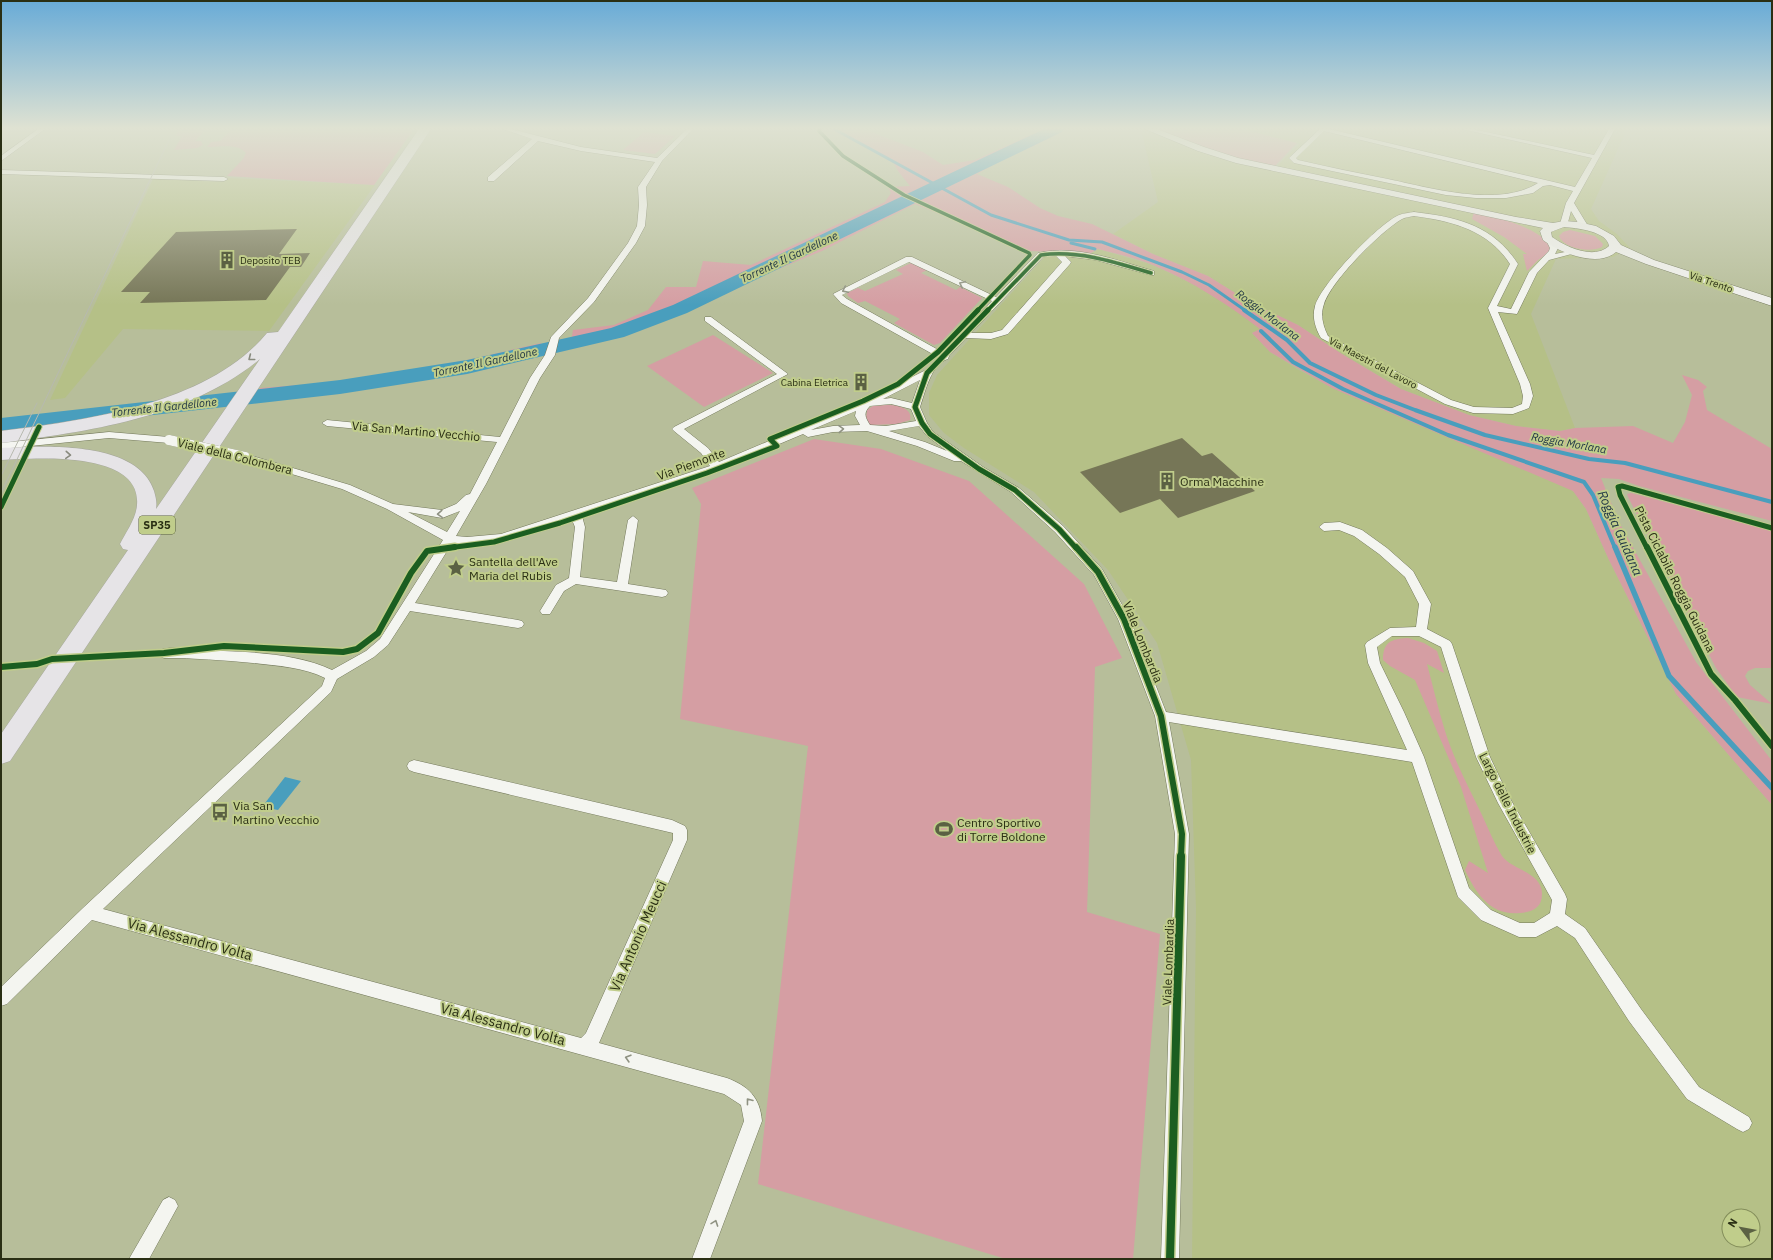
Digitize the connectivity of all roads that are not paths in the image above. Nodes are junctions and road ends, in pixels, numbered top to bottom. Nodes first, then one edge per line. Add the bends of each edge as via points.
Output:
1 (384, 188) edge
2 (642, 188) edge
3 (1366, 188) edge
4 (1417, 188) edge
5 (1535, 188) edge
6 (1569, 188) edge
7 (1578, 190) joint
8 (1570, 203) junction
9 (371, 207) junction
10 (1516, 220) junction
11 (1558, 225) junction
12 (1584, 226) junction
13 (1548, 238) junction
14 (1615, 247) junction
15 (1575, 252) junction
16 (1602, 254) junction
17 (1059, 255) junction
18 (1546, 258) junction
19 (1650, 262) junction
20 (1151, 273) dead end
21 (998, 301) junction
22 (1772, 302) edge
23 (1492, 308) junction
24 (708, 319) dead end
25 (965, 335) junction
26 (945, 357) junction
27 (928, 373) junction
28 (867, 403) junction
29 (914, 407) junction
30 (327, 423) dead end
31 (922, 424) junction
32 (866, 428) junction
33 (1, 437) edge
34 (789, 437) junction
35 (504, 440) junction
36 (1, 446) edge
37 (1, 454) edge
38 (716, 467) junction
39 (979, 469) junction
40 (481, 484) junction
41 (391, 507) junction
42 (576, 514) junction
43 (633, 520) dead end
44 (1324, 526) dead end
45 (450, 539) junction
46 (574, 580) junction
47 (622, 587) junction
48 (662, 594) dead end
49 (407, 606) junction
50 (546, 611) dead end
51 (518, 624) dead end
52 (1421, 631) junction
53 (75, 645) junction
54 (164, 653) dead end
55 (332, 676) junction
56 (1161, 716) junction
57 (1, 754) edge
58 (1417, 757) junction
59 (414, 766) dead end
60 (89, 912) junction
61 (1557, 918) junction
62 (1, 998) edge
63 (585, 1046) junction
64 (1743, 1123) dead end
65 (169, 1206) dead end
66 (138, 1259) edge
67 (701, 1259) edge
68 (1170, 1259) edge

1 - 9 highway, SP35
2 - 35 street via 641,226 632,243 591,300 555,337 550,355 535,378
3 - 10 street
4 - 5 street via 1446,194 1506,196
6 - 7 street
7 - 8 street
8 - 11 street
8 - 12 street
9 -> 33 highway via 270,340 235,369 186,395 136,414 85,425
9 - 53 highway, SP35
10 - 11 street
10 - 13 street, Via Trento
11 - 12 street
11 - 13 street via 1548,228
12 - 14 street via 1611,238
13 - 15 street, Via Trento
13 - 18 street via 1554,248
14 - 16 street via 1613,251
14 - 19 street, Via Trento
15 - 16 street, Via Trento
15 - 18 street
16 - 19 street, Via Trento
17 - 20 street via 1090,257
17 - 21 street via 1046,254 1037,258
17 - 25 street via 1067,262 1005,332 991,336
18 - 23 street via 1526,284 1514,312
19 - 22 street, Via Trento
21 - 25 street
21 -> 26 street via 909,259 837,294 844,301
23 - 23 street, Via Maestri del Lavoro via 1528,396 1526,406 1513,411 1473,410 1448,402 1325,338 1318,327 1320,301 1330,287 1371,239 1402,216 1414,214 1438,217 1483,232 1509,254 1514,264
24 - 38 street, Via Piemonte via 783,374 677,429 702,447
25 - 26 street
26 - 27 street
27 - 28 street, Via Piemonte
27 - 29 street
28 - 29 street, Via Piemonte via 891,401
28 - 32 street via 860,416
28 - 34 street, Via Piemonte
29 - 31 street, Viale Lombardia
30 - 35 street, Via San Martino Vecchio
31 - 32 street, Via Piemonte via 886,429
31 - 39 street, Viale Lombardia via 930,434
34 -> 32 street, Via Piemonte
32 - 39 street, Via Piemonte via 921,444
34 - 38 street, Via Piemonte
35 - 40 street
36 - 41 street, Viale della Colombera, bridge via 109,436 169,440 245,457 346,488
37 -> 53 highway via 52,453 107,460 125,467 138,478 144,488 147,502 142,521 86,608
38 - 42 street, Via Piemonte
39 - 56 street, Viale Lombardia via 1016,490 1059,529 1098,572 1124,619
40 -> 41 street, Viale della Colombera via 464,503 446,514 432,515 414,508
40 - 45 street
41 - 45 street, Viale della Colombera
42 - 45 street, Via Piemonte via 501,538 467,541
42 - 46 street via 580,527
43 - 47 street
44 - 52 street via 1340,526 1358,533 1409,574 1425,604
45 - 49 street
46 - 47 street
46 - 50 street via 560,588
47 - 48 street
49 - 51 street
49 - 55 street via 384,642 370,654
52 - 58 street, Largo delle Industrie via 1390,632 1371,645 1374,663
52 - 61 street, Largo delle Industrie via 1446,644 1483,757 1503,799 1560,899
53 - 57 highway, SP35
54 - 55 street via 201,653 300,664 318,668
55 - 60 street via 327,689
56 - 58 street
56 - 68 street, Viale Lombardia via 1170,755 1182,834
58 - 61 street, Largo delle Industrie via 1462,892 1486,915 1519,930 1536,930
59 - 63 street, Via Antonio Meucci via 672,826 680,830 680,840 592,1039
60 - 62 street
60 - 63 street, Via Alessandro Volta
61 - 64 street via 1580,933 1635,1015 1693,1093
67 -> 63 street, Via Alessandro Volta via 753,1121 753,1106 744,1095 727,1086
65 - 66 street

